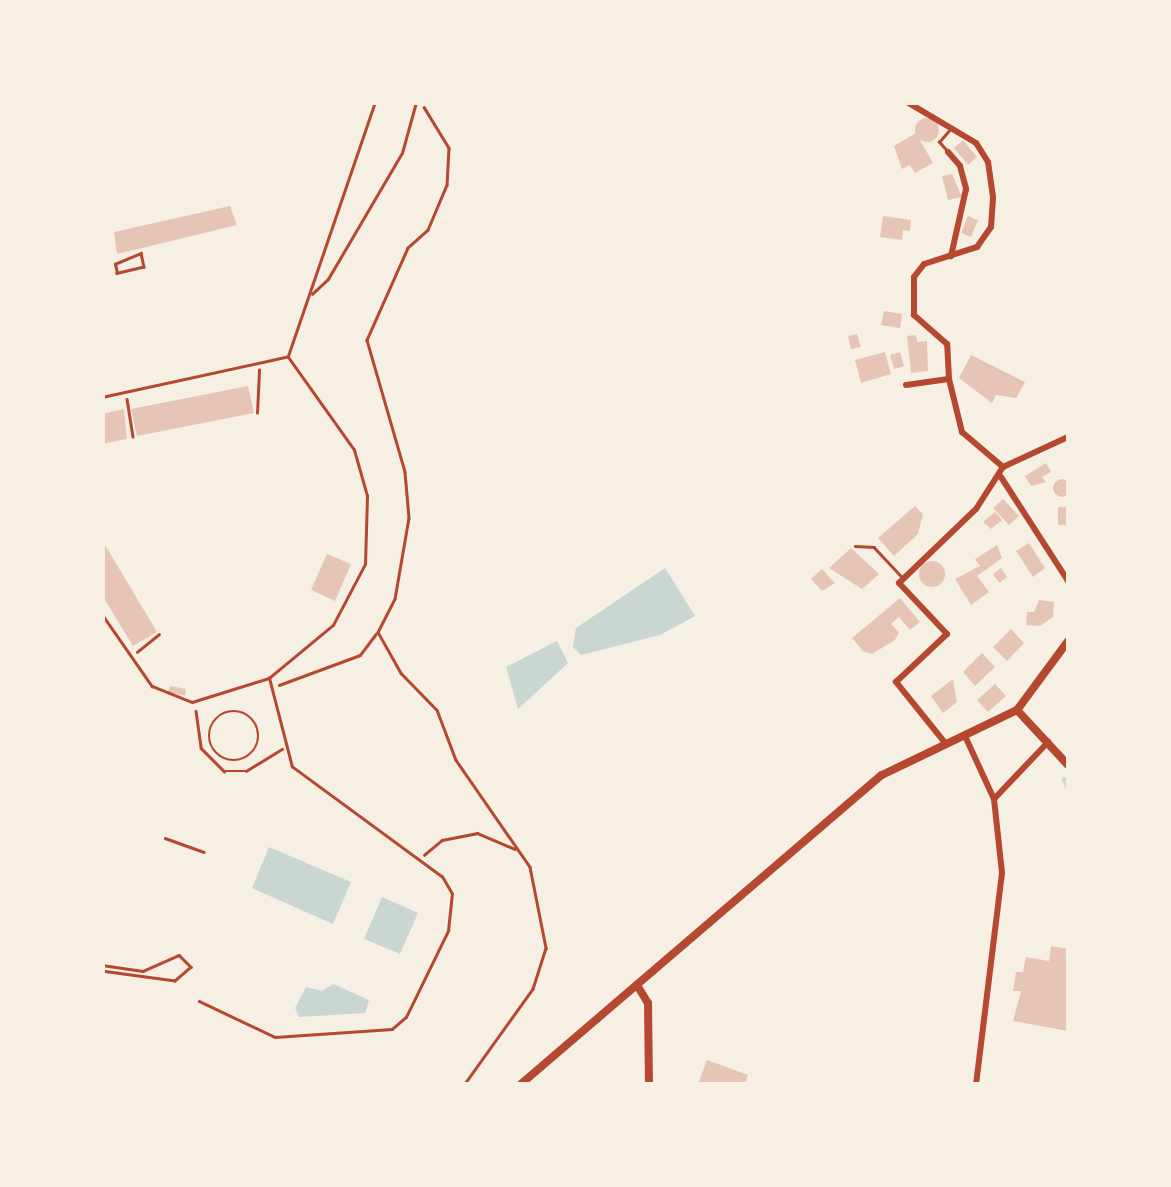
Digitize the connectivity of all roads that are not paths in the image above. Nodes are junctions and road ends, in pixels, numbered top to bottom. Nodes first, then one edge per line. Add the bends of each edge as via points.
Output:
1 (375, 102) edge
2 (418, 102) edge
3 (907, 102) edge
4 (952, 128) junction
5 (948, 152) joint
6 (951, 258) junction
7 (311, 296) junction
8 (288, 356) junction
9 (949, 378) junction
10 (906, 385) dead end
11 (102, 396) edge
12 (1068, 437) edge
13 (1003, 468) junction
14 (1001, 477) junction
15 (855, 546) dead end
16 (904, 579) junction
17 (1068, 581) edge
18 (102, 614) edge
19 (1068, 641) edge
20 (269, 678) junction
21 (1018, 710) junction
22 (965, 736) junction
23 (1048, 742) junction
24 (946, 744) junction
25 (1068, 765) edge
26 (994, 799) junction
27 (102, 965) edge
28 (102, 971) edge
29 (637, 986) junction
30 (199, 1001) dead end
31 (521, 1084) edge
32 (648, 1084) edge
33 (976, 1084) edge

1 - 7 lane
2 - 7 lane via 402,153
3 - 4 street
4 - 5 lane via 939,142
4 - 6 street via 983,152 994,197 984,241
5 - 6 street via 966,189
6 - 9 street via 921,266 911,285 916,320 950,350
7 - 8 lane
8 - 11 lane
8 - 20 lane via 354,450 370,540 356,588 333,625
9 - 10 street
9 - 13 street via 962,432
12 - 13 street
13 - 14 street
14 - 16 street
14 - 17 street
15 - 16 lane via 874,547
16 - 24 street via 900,583 947,634 896,682
18 - 20 lane via 164,696 192,702
19 - 21 street
20 - 30 lane via 283,748 305,782 442,877 452,894 446,939 406,1018 392,1029 275,1037
21 - 22 street
21 - 23 street
22 - 24 street
22 - 26 street
23 - 25 street
23 - 26 street
24 - 29 street via 882,775
26 - 33 street via 1002,873
27 - 28 lane via 142,971 179,955 191,967 175,981
29 - 31 street
29 - 32 street via 648,1003

